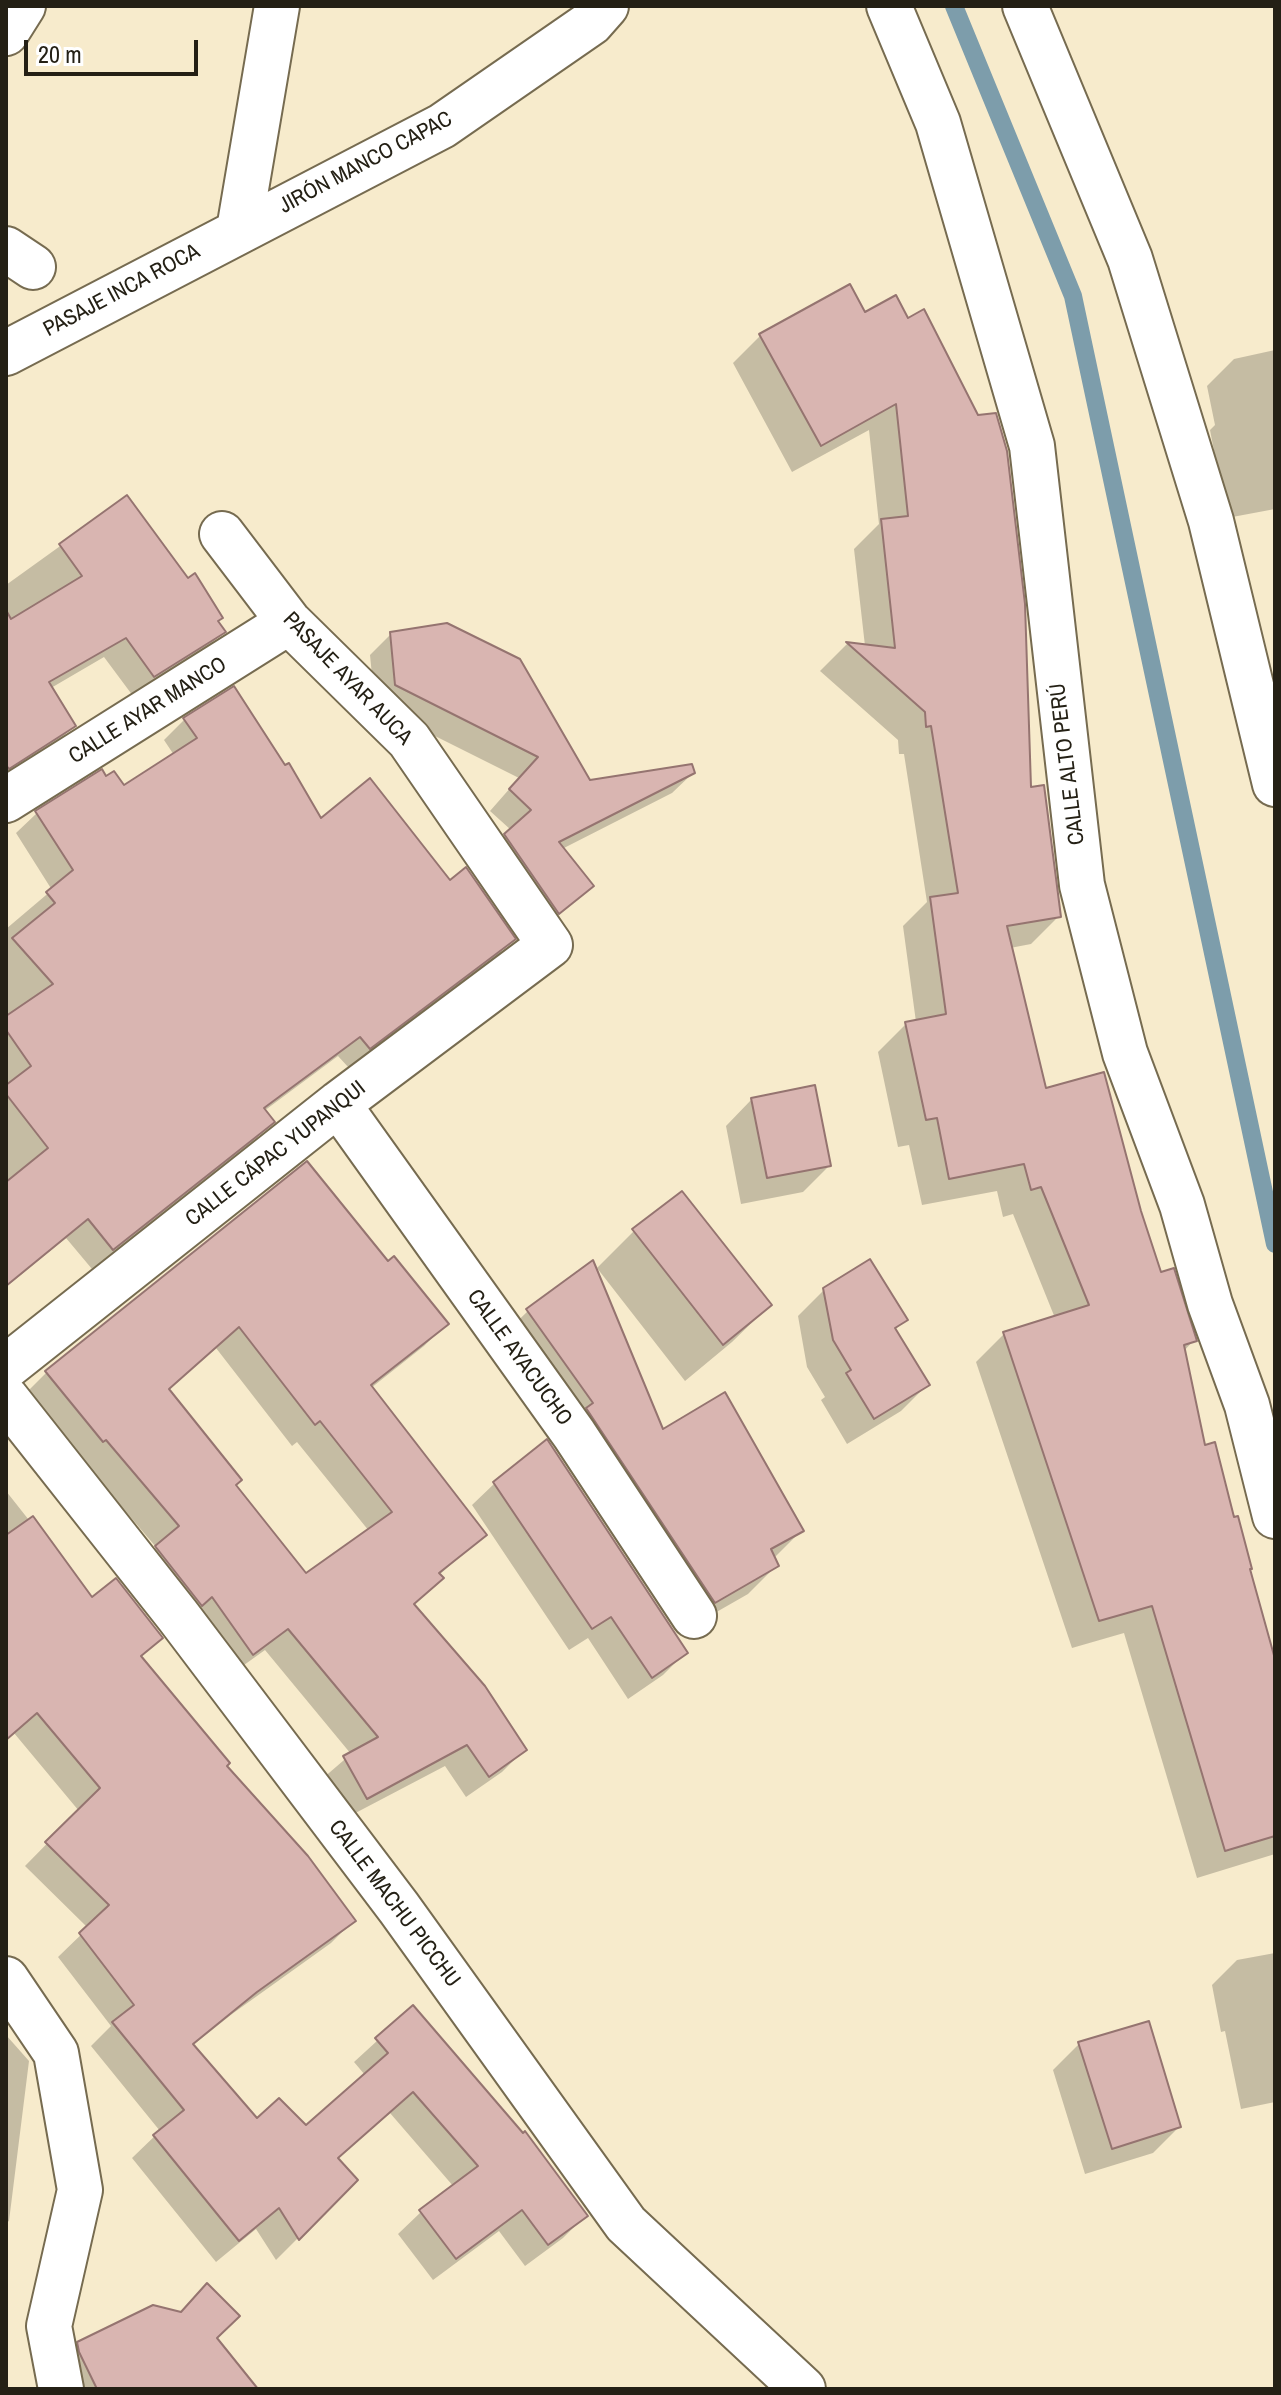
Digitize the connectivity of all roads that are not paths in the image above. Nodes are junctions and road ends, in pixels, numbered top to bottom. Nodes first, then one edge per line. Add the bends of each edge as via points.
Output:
1 (23, 6) edge
2 (277, 6) edge
3 (606, 6) edge
4 (889, 6) edge
5 (1025, 6) edge
6 (6, 33) edge
7 (239, 230) junction
8 (6, 353) edge
9 (222, 534) dead end
10 (289, 622) junction
11 (1275, 784) edge
12 (6, 800) edge
13 (550, 945) joint
14 (338, 1104) junction
15 (6, 1367) edge
16 (6, 1398) edge
17 (1275, 1516) edge
18 (694, 1616) dead end
19 (6, 1979) edge
20 (61, 2389) edge
21 (803, 2389) edge

1 - 6 street
2 - 7 street
3 - 7 street, JIRÓN MANCO CAPAC via 591,23 442,126
4 - 17 street, CALLE ALTO PERÚ via 938,123 1032,446 1082,885 1097,946 1125,1053 1182,1205 1247,1405
5 - 11 street via 1130,259 1211,521
7 - 8 street, PASAJE INCA ROCA
9 - 10 street, PASAJE AYAR AUCA
10 - 12 street, CALLE AYAR MANCO
10 - 13 street, PASAJE AYAR AUCA via 409,740
13 - 14 street, CALLE CÁPAC YUPANQUI
14 - 15 street, CALLE CÁPAC YUPANQUI
14 - 18 street, CALLE AYACUCHO via 574,1434
16 - 21 street, CALLE MACHU PICCHU via 399,1908 626,2224
19 - 20 street via 56,2053 80,2190 49,2326

